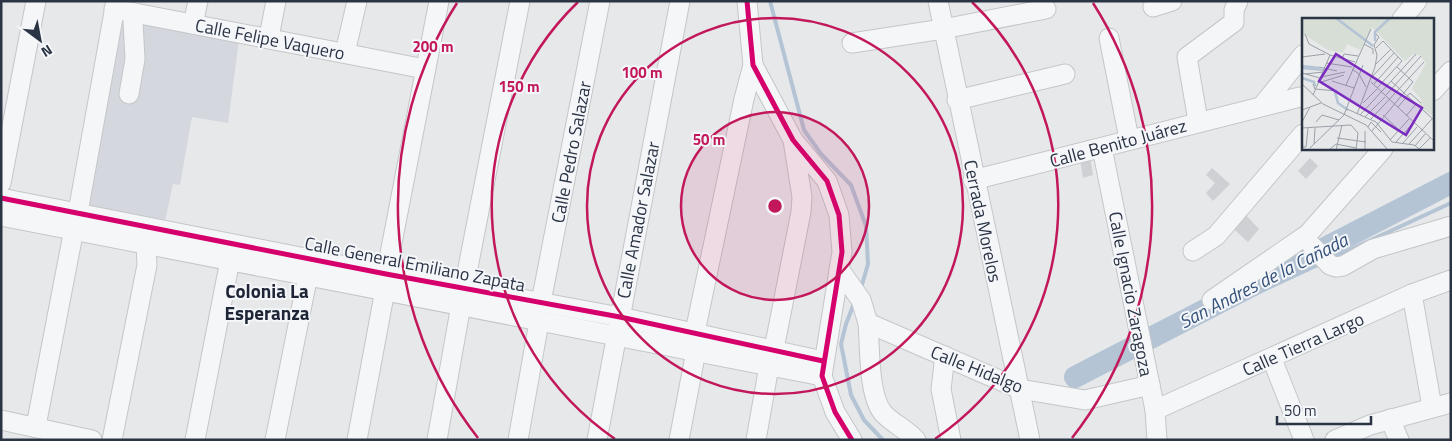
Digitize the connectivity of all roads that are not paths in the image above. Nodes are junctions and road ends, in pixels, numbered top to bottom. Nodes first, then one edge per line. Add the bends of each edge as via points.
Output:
1 (36, 1) edge
2 (198, 1) edge
3 (276, 1) edge
4 (357, 1) edge
5 (439, 1) edge
6 (520, 1) edge
7 (600, 1) edge
8 (680, 1) edge
9 (746, 1) edge
10 (938, 1) edge
11 (1172, 1) edge
12 (1238, 1) edge
13 (1417, 1) edge
14 (115, 5) edge
15 (1153, 7) dead end
16 (1046, 9) dead end
17 (134, 13) junction
18 (1403, 18) edge
19 (193, 24) junction
20 (943, 30) junction
21 (269, 38) junction
22 (1109, 38) dead end
23 (852, 43) dead end
24 (345, 53) junction
25 (1302, 56) edge
26 (753, 65) junction
27 (425, 69) junction
28 (1451, 71) edge
29 (1065, 74) dead end
30 (1434, 90) edge
31 (129, 94) dead end
32 (1300, 97) dead end
33 (957, 100) junction
34 (1262, 106) junction
35 (1198, 121) junction
36 (1302, 135) edge
37 (1129, 139) junction
38 (793, 140) junction
39 (1102, 148) junction
40 (1382, 150) edge
41 (974, 180) junction
42 (1, 183) edge
43 (1, 198) edge
44 (1, 216) edge
45 (76, 221) junction
46 (134, 223) junction
47 (1451, 226) edge
48 (146, 245) junction
49 (1312, 246) dead end
50 (1193, 251) dead end
51 (234, 252) junction
52 (839, 270) junction
53 (308, 275) junction
54 (1451, 280) edge
55 (385, 282) junction
56 (1412, 294) junction
57 (463, 297) junction
58 (1212, 300) dead end
59 (541, 302) junction
60 (539, 322) junction
61 (868, 322) junction
62 (618, 326) junction
63 (696, 332) junction
64 (696, 351) junction
65 (945, 356) junction
66 (771, 358) junction
67 (1272, 358) junction
68 (822, 368) junction
69 (1150, 385) junction
70 (1020, 389) junction
71 (1451, 403) edge
72 (1432, 407) junction
73 (1155, 410) junction
74 (1390, 419) junction
75 (1, 420) edge
76 (36, 426) junction
77 (846, 436) edge
78 (1344, 438) edge
79 (92, 440) edge
80 (112, 440) edge
81 (195, 440) edge
82 (275, 440) edge
83 (357, 440) edge
84 (437, 440) edge
85 (518, 440) edge
86 (597, 440) edge
87 (679, 440) edge
88 (756, 440) edge
89 (916, 440) edge
90 (951, 440) edge
91 (1030, 440) edge
92 (1157, 440) edge
93 (1304, 440) edge
94 (1398, 440) edge

1 - 42 street
2 - 19 street
3 - 21 street
4 - 24 street
5 - 27 street
6 - 57 street
7 - 59 street, Calle Pedro Salazar
8 - 62 street, Calle Amador Salazar
9 - 26 street
10 - 20 street, Cerrada Morelos
11 - 15 street
12 - 35 street via 1234,22 1187,57
13 - 18 street
14 - 17 street, Calle Felipe Vaquero
14 - 45 street
16 - 20 street
17 - 19 street, Calle Felipe Vaquero
17 - 31 street via 135,59
19 - 21 street, Calle Felipe Vaquero
20 - 23 street
20 - 33 street, Cerrada Morelos
21 - 24 street, Calle Felipe Vaquero
22 - 37 street
24 - 27 street, Calle Felipe Vaquero
25 - 34 street
26 - 38 street
26 - 63 street
27 - 55 street
28 - 30 street
29 - 33 street
32 - 34 street, Calle Benito Juárez
33 - 41 street, Cerrada Morelos
34 - 35 street, Calle Benito Juárez
35 - 37 street, Calle Benito Juárez
36 - 50 street via 1216,236
37 - 39 street, Calle Benito Juárez
38 - 52 street via 814,162 831,190 842,237
38 - 66 street via 801,212
39 - 41 street, Calle Benito Juárez
39 - 69 street, Calle Ignacio Zaragoza
40 - 58 street via 1308,234
41 - 70 street, Cerrada Morelos
43 - 45 street, Calle General Emiliano Zapata
44 - 45 street, Calle General Emiliano Zapata
45 - 46 street, Calle General Emiliano Zapata
45 - 48 street, Calle General Emiliano Zapata
45 - 76 street
46 - 48 street
46 - 51 street, Calle General Emiliano Zapata
47 - 49 street via 1373,249 1336,268
48 - 51 street, Calle General Emiliano Zapata
48 - 80 street via 147,265
51 - 53 street, Calle General Emiliano Zapata
51 - 55 street, Calle General Emiliano Zapata
51 - 81 street
52 - 61 street via 861,300
52 - 68 street
53 - 55 street, Calle General Emiliano Zapata
53 - 82 street
54 - 56 street, Calle Tierra Largo
55 - 57 street, Calle General Emiliano Zapata
55 - 83 street
56 - 67 street, Calle Tierra Largo
56 - 72 street
57 - 59 street, Calle General Emiliano Zapata
57 - 60 street, Calle General Emiliano Zapata
57 - 84 street
59 - 62 street, Calle General Emiliano Zapata
60 - 62 street, Calle General Emiliano Zapata
60 - 85 street
61 - 65 street, Calle Hidalgo
61 - 89 street via 874,394 878,406
62 - 63 street, Calle General Emiliano Zapata
62 - 64 street, Calle General Emiliano Zapata
62 - 86 street, Calle Amador Salazar
63 - 66 street, Calle General Emiliano Zapata
64 - 66 street, Calle General Emiliano Zapata
64 - 87 street
65 - 70 street, Calle Hidalgo
65 - 90 street via 941,389
66 - 68 street, Calle General Emiliano Zapata
66 - 88 street
67 - 73 street, Calle Tierra Largo
67 - 93 street
68 - 77 street
69 - 70 street, Calle Hidalgo via 1084,400
69 - 73 street, Calle Ignacio Zaragoza
70 - 91 street, Cerrada Morelos
71 - 72 street
72 - 74 street
73 - 92 street, Calle Ignacio Zaragoza
74 - 78 street
74 - 94 street
75 - 76 street
76 - 79 street

